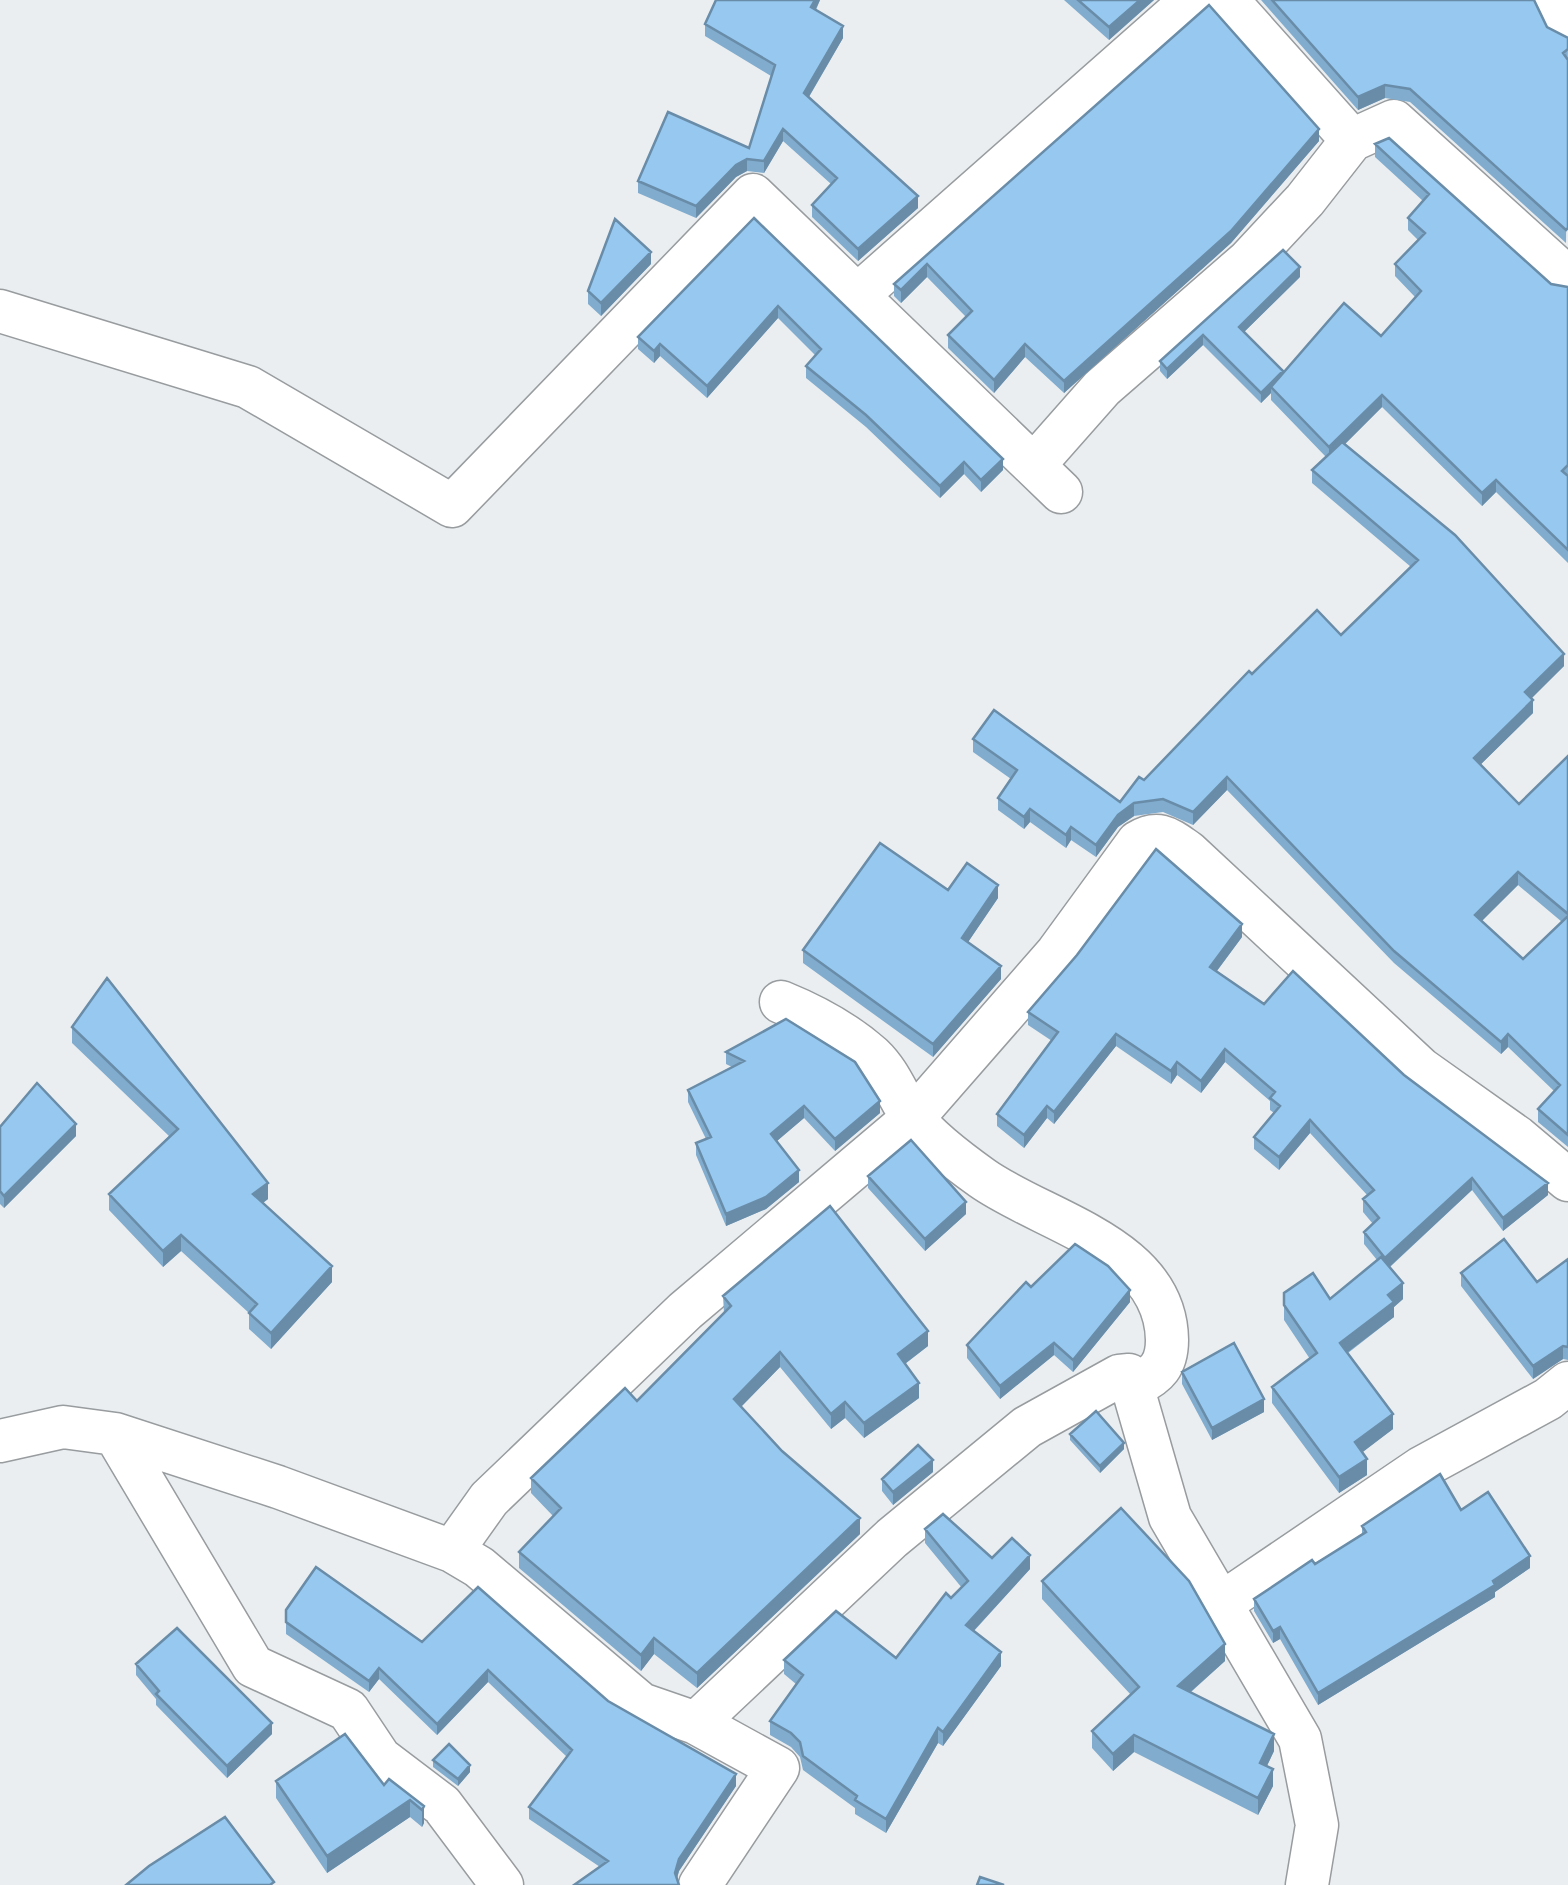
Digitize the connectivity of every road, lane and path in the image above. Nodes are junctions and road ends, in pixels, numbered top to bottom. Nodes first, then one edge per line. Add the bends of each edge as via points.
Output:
1 (1192, 0) edge
2 (1227, 0) edge
3 (1552, 0) edge
4 (1568, 26) edge
5 (1352, 140) junction
6 (1568, 278) edge
7 (860, 293) junction
8 (0, 310) edge
9 (781, 1002) dead end
10 (913, 1118) junction
11 (1568, 1180) edge
12 (1568, 1383) edge
13 (1136, 1384) junction
14 (115, 1434) junction
15 (0, 1442) edge
16 (452, 1551) junction
17 (1220, 1605) junction
18 (696, 1723) junction
19 (502, 1885) edge
20 (700, 1885) edge
21 (1307, 1885) edge

1 - 7 street
2 - 5 street
3 - 4 street
5 - 6 street via 1394,121
5 - 7 street via 1248,261 1102,388 1048,479
7 - 8 street via 753,195 452,506 248,387
9 - 10 street via 819,1018 871,1056 899,1087
10 - 11 street via 1151,834 1188,852 1338,998
10 - 13 street via 982,1178 1106,1246 1140,1273 1163,1309 1167,1341 1164,1366
10 - 16 street via 686,1310 490,1499
12 - 17 street via 1421,1468
13 - 17 street via 1170,1517
13 - 18 street via 1130,1375 1118,1376 1027,1428 892,1538
14 - 15 street via 63,1427
14 - 16 street
14 - 19 street via 253,1666 348,1710 380,1758 442,1805
16 - 18 street via 641,1704
17 - 21 street via 1300,1739 1317,1826
18 - 20 street via 778,1768

